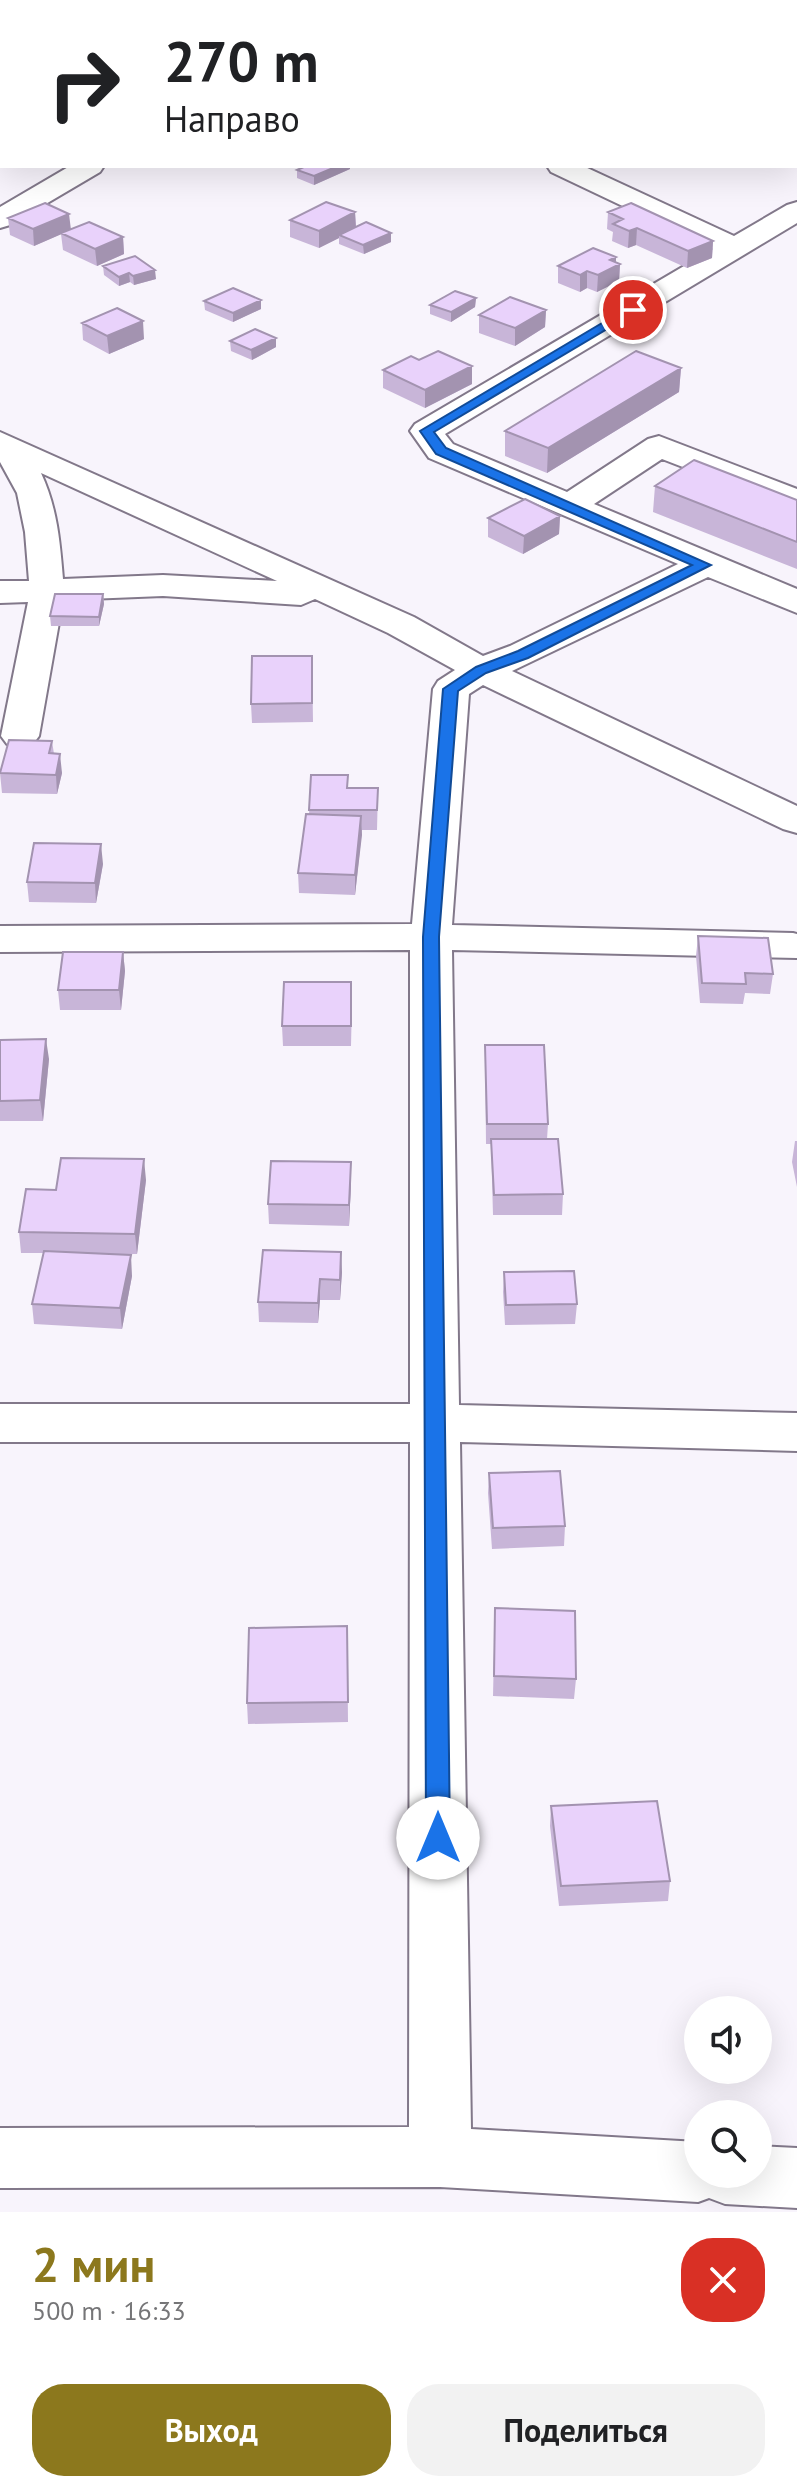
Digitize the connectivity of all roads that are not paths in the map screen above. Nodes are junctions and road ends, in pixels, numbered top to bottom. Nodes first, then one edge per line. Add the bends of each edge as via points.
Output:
1 (87, 168) edge
2 (565, 168) edge
3 (797, 211) edge
4 (0, 219) edge
5 (737, 249) junction
6 (0, 444) edge
7 (797, 501) edge
8 (567, 507) junction
9 (704, 565) junction
10 (0, 592) edge
11 (47, 592) junction
12 (336, 598) junction
13 (797, 602) edge
14 (481, 670) junction
15 (20, 736) dead end
16 (797, 821) edge
17 (431, 937) junction
18 (0, 939) edge
19 (793, 946) dead end
20 (0, 1423) edge
21 (436, 1423) junction
22 (797, 1432) edge
23 (440, 2157) junction
24 (0, 2158) edge
25 (684, 2171) edge
26 (772, 2177) edge
27 (797, 2178) edge

1 - 4 street
2 - 5 street
3 - 5 street
5 - 8 street via 426,431 441,451
6 - 11 street via 19,461 34,493
6 - 12 street
7 - 8 street via 659,446
8 - 9 street
9 - 13 street
9 - 14 street
10 - 11 street
11 - 12 street via 216,585
11 - 15 street
12 - 14 street via 401,625
14 - 16 street
14 - 17 street via 451,689
17 - 18 street
17 - 19 street
17 - 21 street
20 - 21 street
21 - 22 street
21 - 23 street
23 - 24 street
23 - 25 street
26 - 27 street

